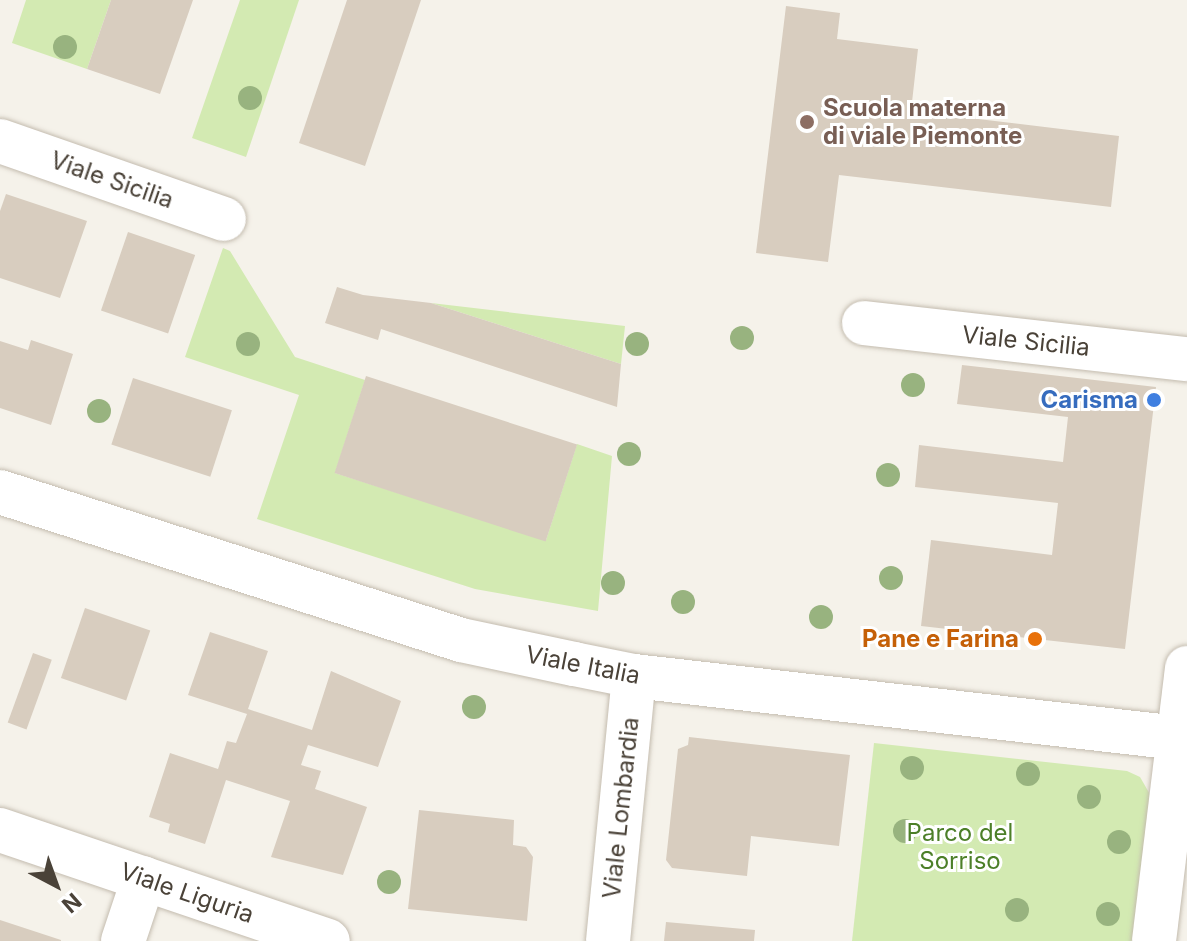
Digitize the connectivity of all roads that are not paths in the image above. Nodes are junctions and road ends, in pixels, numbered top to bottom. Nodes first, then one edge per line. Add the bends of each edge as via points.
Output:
1 (0, 141) edge
2 (224, 219) dead end
3 (864, 323) dead end
4 (1187, 359) edge
5 (0, 492) edge
6 (1187, 668) edge
7 (634, 676) junction
8 (1183, 739) edge
9 (0, 830) edge
10 (144, 878) junction
11 (123, 941) edge
12 (328, 941) edge
13 (608, 941) edge
14 (1154, 941) edge

1 - 2 street, Viale Sicilia
3 - 4 street, Viale Sicilia
5 - 7 street, Viale Italia via 461,640
6 - 8 street
7 - 8 street, Viale Italia
7 - 13 street, Viale Lombardia
8 - 14 street
9 - 10 street, Viale Liguria
10 - 11 street
10 - 12 street, Viale Liguria

